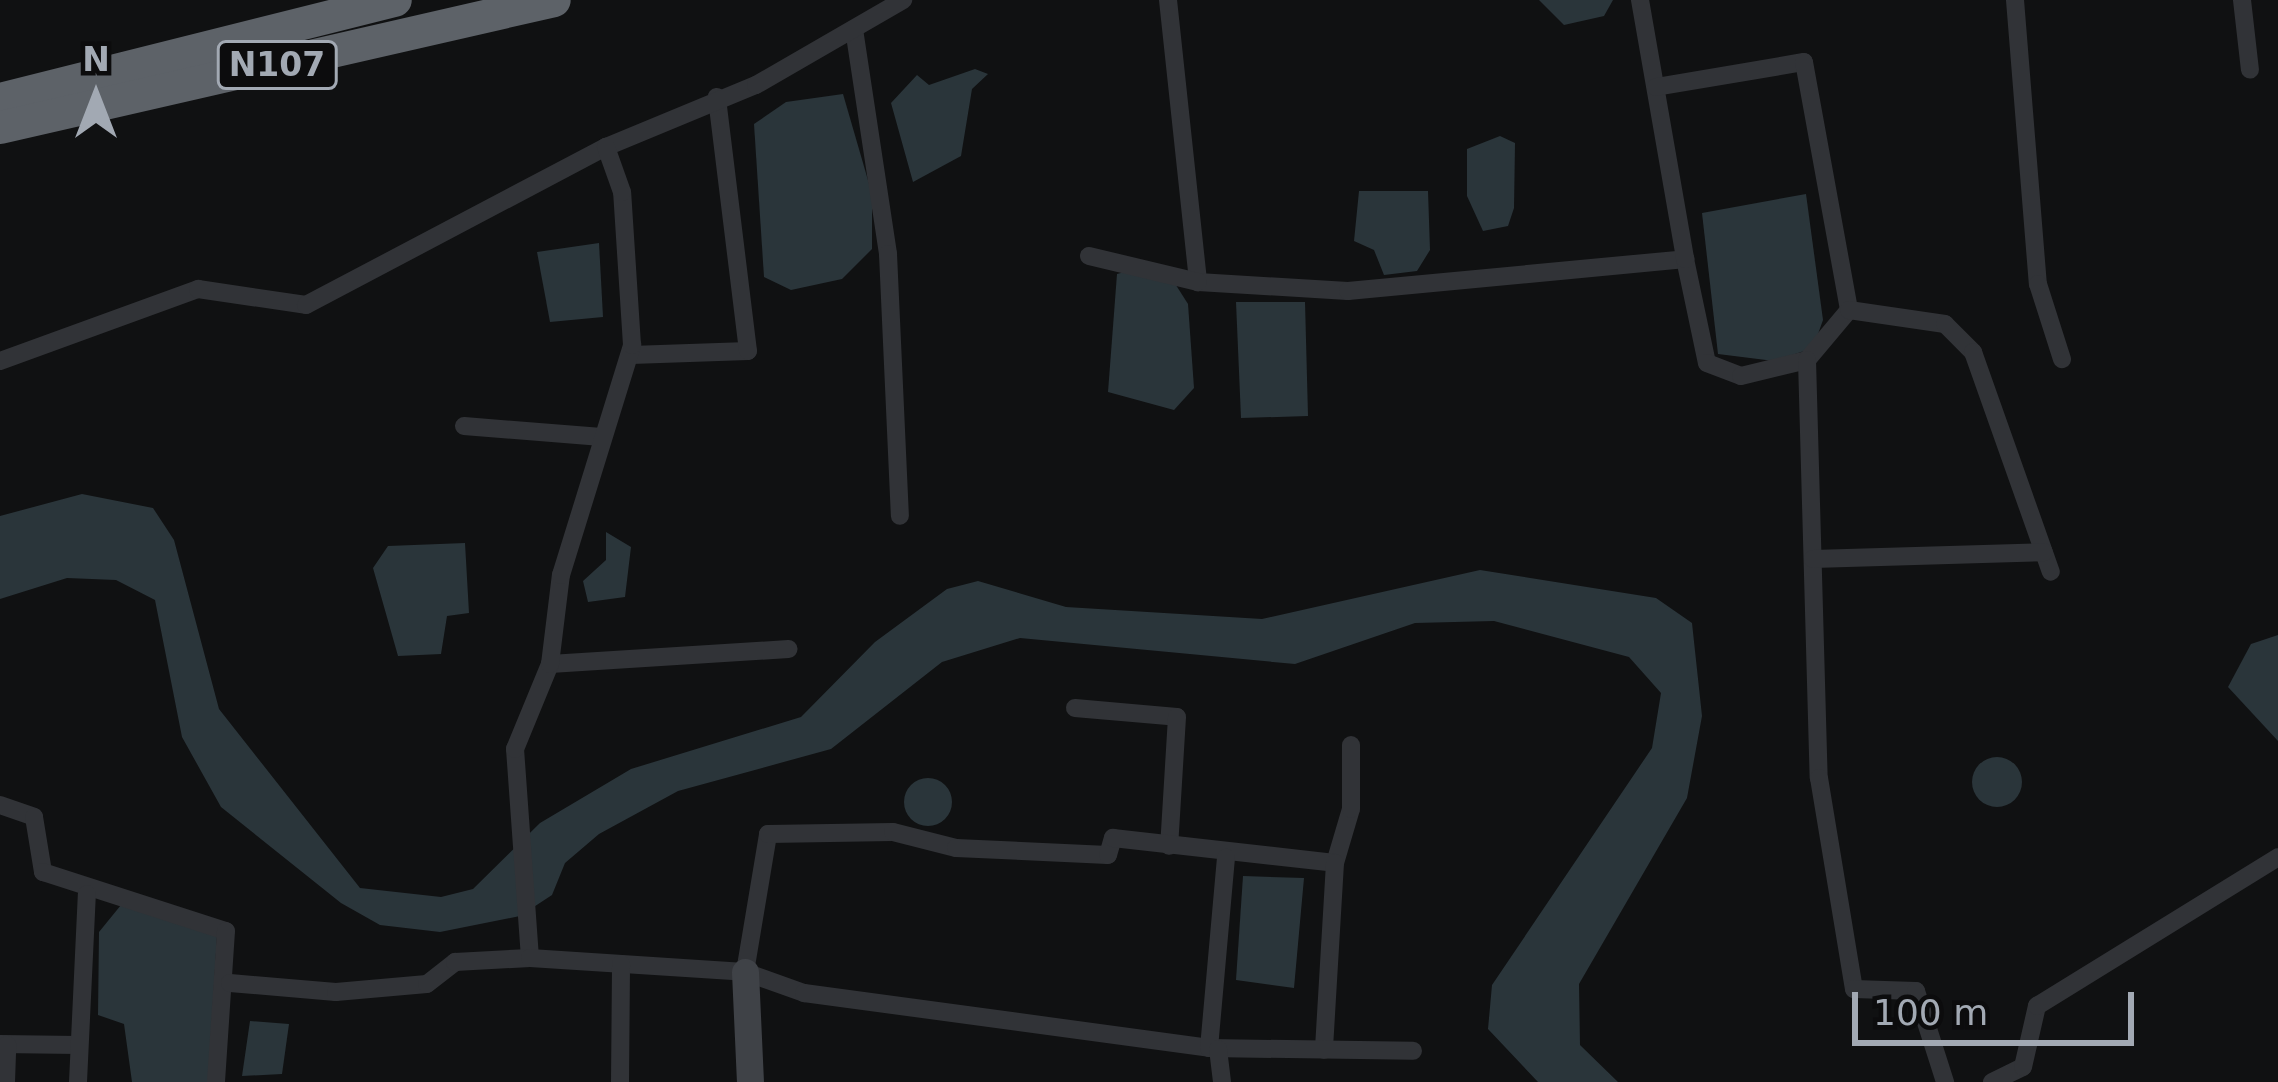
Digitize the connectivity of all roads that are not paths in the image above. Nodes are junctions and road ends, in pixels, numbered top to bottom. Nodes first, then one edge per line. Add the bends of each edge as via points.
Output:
1 (395, 0) edge
2 (554, 0) edge
3 (903, 0) edge
4 (1168, 0) edge
5 (1640, 0) edge
6 (2015, 0) edge
7 (2242, 0) edge
8 (854, 29) junction
9 (2250, 70) dead end
10 (1656, 87) junction
11 (717, 98) junction
12 (0, 99) edge
13 (0, 127) edge
14 (606, 147) junction
15 (1089, 256) dead end
16 (1685, 259) junction
17 (1198, 282) junction
18 (1849, 310) junction
19 (631, 355) junction
20 (2062, 358) dead end
21 (1807, 360) junction
22 (0, 361) edge
23 (464, 426) dead end
24 (602, 437) junction
25 (900, 517) dead end
26 (2044, 552) junction
27 (1813, 560) junction
28 (2051, 572) dead end
29 (789, 649) dead end
30 (550, 664) junction
31 (1075, 708) dead end
32 (1351, 745) dead end
33 (0, 805) edge
34 (1169, 846) junction
35 (2278, 857) edge
36 (1226, 858) junction
37 (1335, 863) junction
38 (87, 894) junction
39 (530, 958) junction
40 (621, 964) junction
41 (745, 972) junction
42 (230, 982) junction
43 (3, 1045) edge
44 (79, 1046) junction
45 (1214, 1048) junction
46 (1324, 1050) junction
47 (1413, 1051) dead end
48 (6, 1082) edge
49 (78, 1082) edge
50 (217, 1082) edge
51 (620, 1082) edge
52 (750, 1082) edge
53 (1222, 1082) edge
54 (1945, 1082) edge
55 (1992, 1082) edge

1 - 12 highway, N107
2 - 13 highway, N107
3 - 8 street
4 - 17 street
5 - 10 street
6 - 20 street via 2038,284
7 - 9 street
8 - 11 street
8 - 25 street via 888,254
10 - 16 street
10 - 18 street via 1804,62
11 - 14 street
11 - 19 street via 748,351
14 - 19 street via 622,192
14 - 22 street via 306,305 198,290
15 - 17 street
16 - 17 street via 1348,291
16 - 21 street via 1706,363 1742,376
18 - 21 street
18 - 26 street via 1945,324 1961,337 1988,378
19 - 24 street
21 - 27 street
23 - 24 street
24 - 30 street via 561,575
26 - 27 street
26 - 28 street
27 - 54 street via 1819,778 1854,989 1916,991
29 - 30 street
30 - 39 street via 515,749
31 - 34 street via 1177,717
32 - 37 street via 1352,809
33 - 38 street via 28,810 43,872
34 - 36 street
34 - 41 street via 1113,838 1108,855 956,848 893,832 768,834
35 - 55 street via 2037,1006 2023,1067
36 - 37 street
36 - 45 street
37 - 46 street
38 - 42 street via 210,919 226,931
38 - 44 street
39 - 40 street
39 - 42 street via 455,962 428,984 336,992
40 - 41 street
40 - 51 street
41 - 45 street via 804,992
41 - 52 street
42 - 50 street
43 - 44 street
43 - 48 street
44 - 49 street
45 - 46 street
45 - 53 street
46 - 47 street

